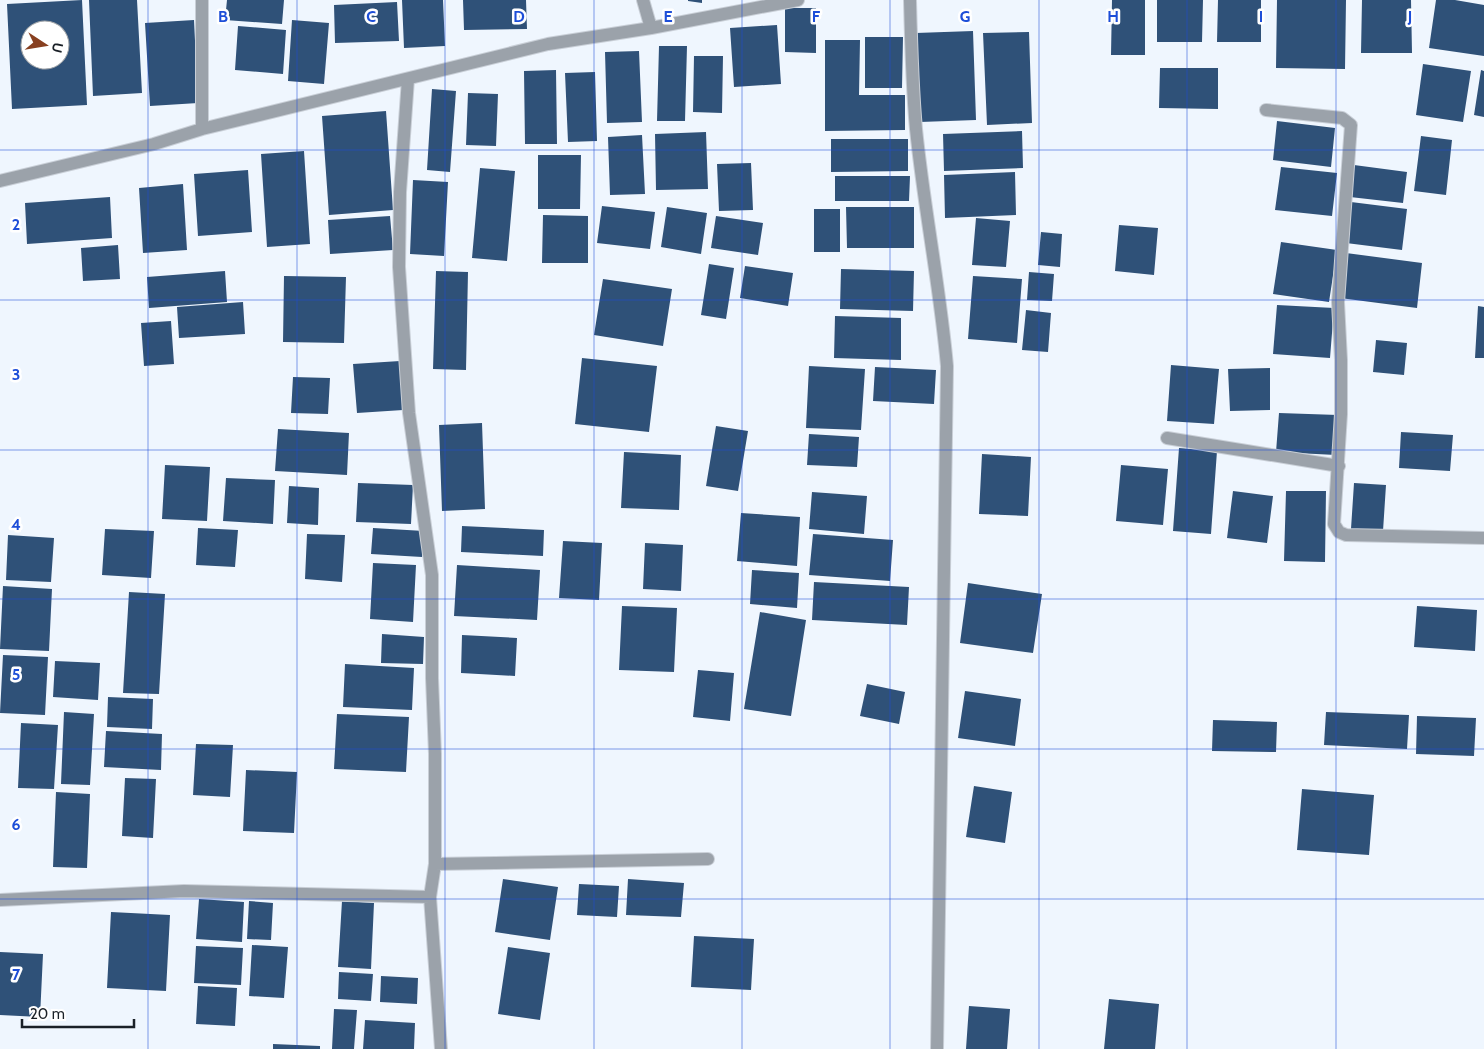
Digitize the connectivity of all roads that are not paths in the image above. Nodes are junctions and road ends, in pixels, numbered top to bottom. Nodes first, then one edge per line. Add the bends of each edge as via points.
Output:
1 (202, 0) edge
2 (642, 0) edge
3 (798, 0) edge
4 (910, 0) edge
5 (651, 28) junction
6 (408, 79) junction
7 (1266, 110) dead end
8 (202, 129) junction
9 (0, 181) edge
10 (1167, 438) dead end
11 (1339, 466) junction
12 (1484, 538) edge
13 (708, 859) dead end
14 (435, 864) junction
15 (430, 897) junction
16 (0, 900) edge
17 (440, 1049) edge
18 (937, 1049) edge

1 - 8 street
2 - 5 street
3 - 5 street
4 - 18 street via 916,128 947,366
5 - 6 street via 548,44
6 - 8 street
6 - 14 street via 398,267 410,413 432,575
7 - 11 street via 1342,118 1350,125 1338,302 1341,360
8 - 9 street via 154,144
10 - 11 street
11 - 12 street via 1334,524 1343,534
13 - 14 street
14 - 15 street
15 - 16 street via 184,891
15 - 17 street

